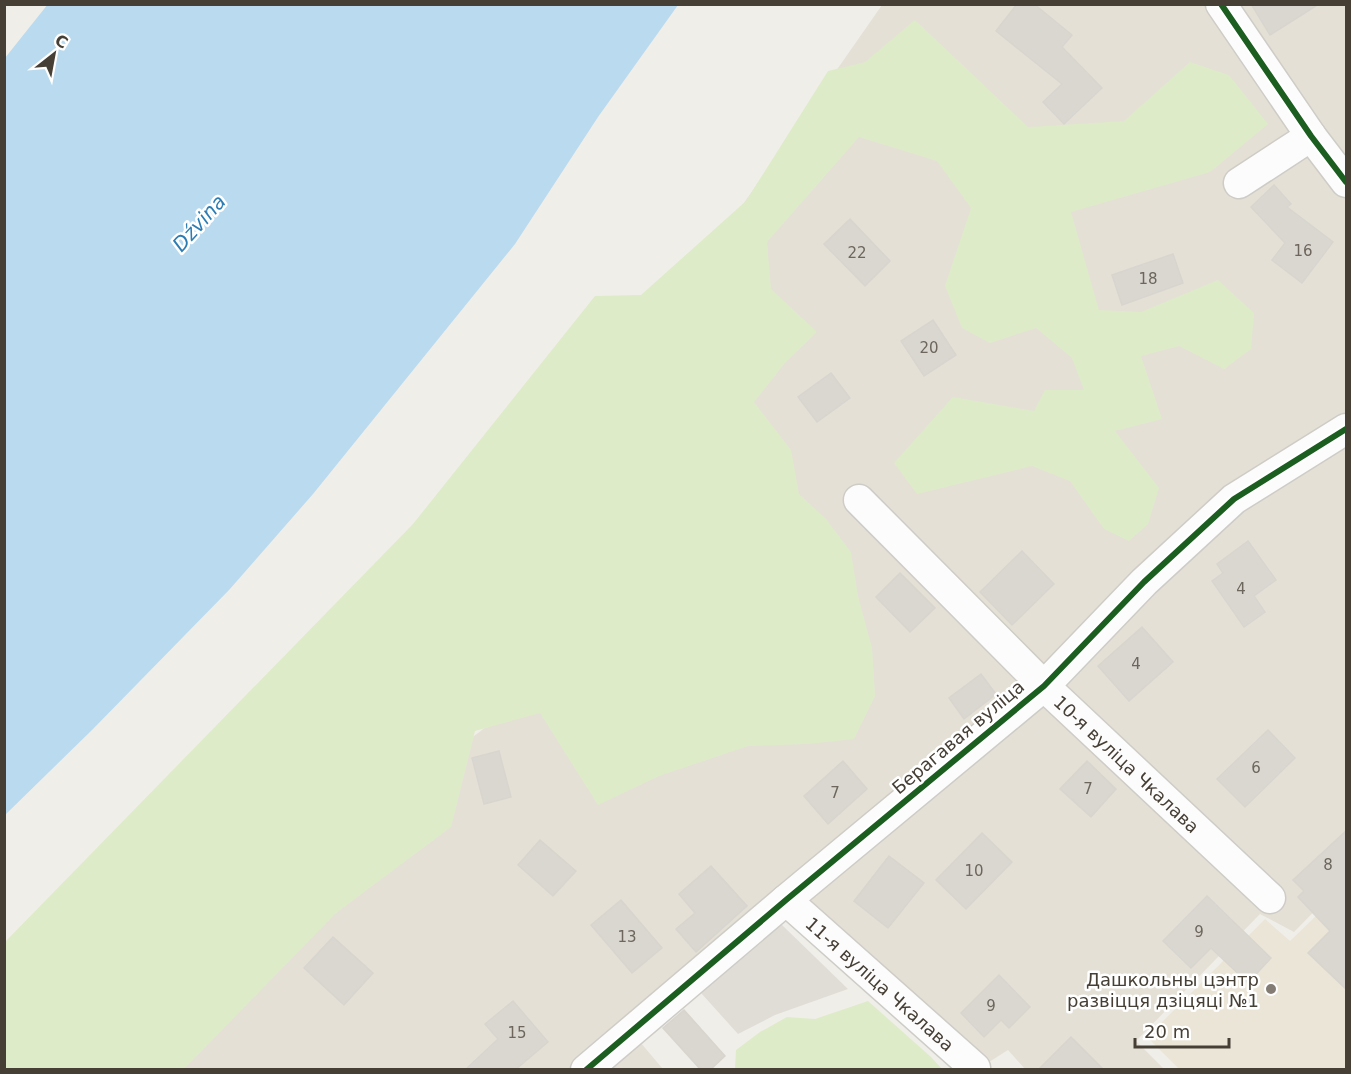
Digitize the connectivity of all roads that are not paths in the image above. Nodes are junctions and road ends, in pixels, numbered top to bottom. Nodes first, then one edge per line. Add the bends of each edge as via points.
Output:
1 (1221, 4) edge
2 (1311, 136) junction
3 (1347, 182) edge
4 (1239, 183) dead end
5 (1347, 429) edge
6 (859, 500) dead end
7 (1044, 686) junction
8 (1270, 898) dead end
9 (786, 900) junction
10 (975, 1068) dead end
11 (586, 1070) edge

1 - 2 street
2 - 3 street
2 - 4 street
5 - 7 street, Берагавая вуліца via 1234,499 1144,582
6 - 7 street, 10-я вуліца Чкалава
7 - 8 street, 10-я вуліца Чкалава
7 - 9 street, Берагавая вуліца
9 - 10 street, 11-я вуліца Чкалава
9 - 11 street, Берагавая вуліца

